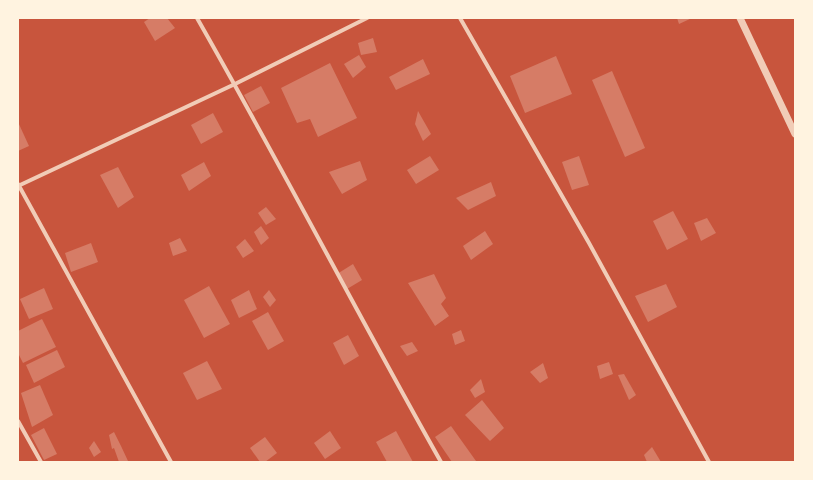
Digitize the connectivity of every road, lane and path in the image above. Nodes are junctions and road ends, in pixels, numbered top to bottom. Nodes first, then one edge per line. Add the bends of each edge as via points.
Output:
1 (197, 18) edge
2 (367, 18) edge
3 (460, 18) edge
4 (740, 18) edge
5 (235, 84) junction
6 (795, 134) edge
7 (18, 185) edge
8 (18, 421) edge
9 (41, 462) edge
10 (171, 462) edge
11 (441, 462) edge
12 (709, 462) edge

1 - 5 street
2 - 5 street
3 - 12 street
4 - 6 street
5 - 7 street
5 - 11 street via 372,340
7 - 10 street
8 - 9 street

